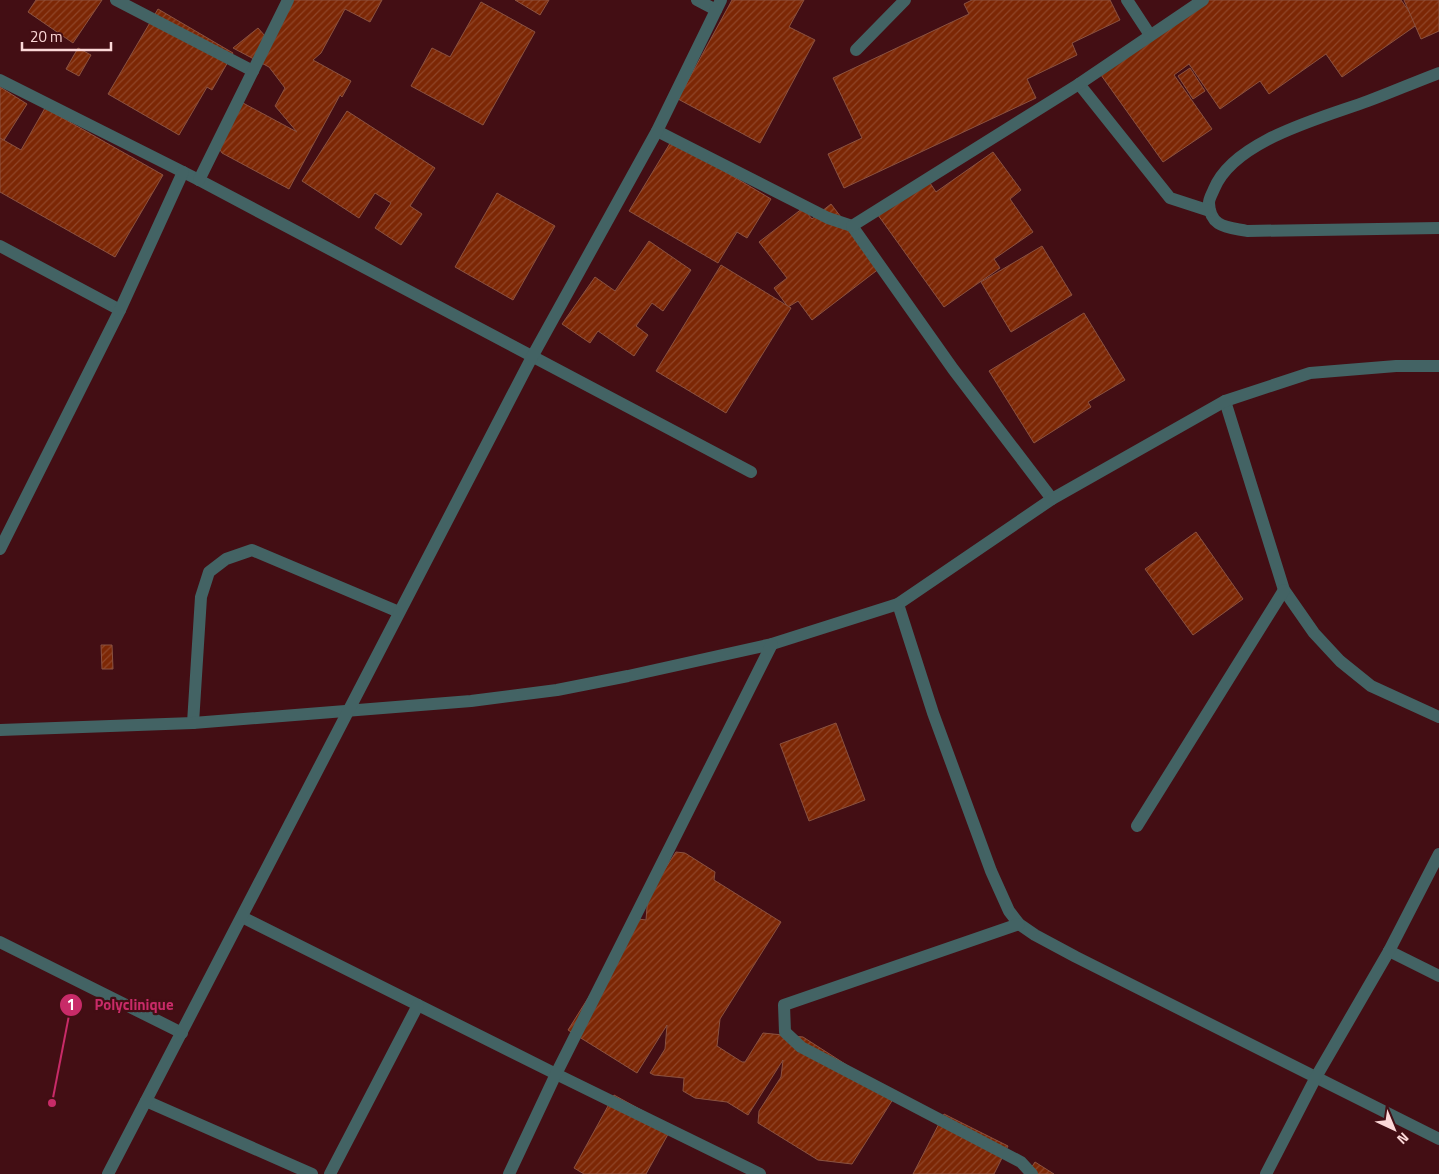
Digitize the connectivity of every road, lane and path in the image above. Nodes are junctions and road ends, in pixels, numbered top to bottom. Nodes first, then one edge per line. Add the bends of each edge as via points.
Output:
1 (116, 0) edge
2 (288, 0) edge
3 (697, 0) edge
4 (906, 0) edge
5 (1127, 0) edge
6 (1204, 0) edge
7 (718, 5) edge
8 (1150, 35) junction
9 (856, 50) dead end
10 (253, 71) junction
11 (1439, 73) edge
12 (0, 80) edge
13 (1079, 84) junction
14 (657, 131) junction
15 (183, 172) junction
16 (199, 180) junction
17 (1210, 211) junction
18 (852, 226) junction
19 (1439, 228) edge
20 (0, 246) edge
21 (120, 310) junction
22 (532, 357) junction
23 (1439, 366) edge
24 (1225, 401) junction
25 (751, 472) dead end
26 (1052, 499) junction
27 (0, 549) edge
28 (1284, 590) junction
29 (898, 604) junction
30 (399, 612) junction
31 (772, 644) junction
32 (348, 710) junction
33 (1439, 717) edge
34 (193, 723) junction
35 (0, 730) edge
36 (1137, 826) dead end
37 (1439, 854) edge
38 (242, 917) junction
39 (1019, 924) junction
40 (0, 942) edge
41 (1389, 951) junction
42 (1439, 976) edge
43 (418, 1005) junction
44 (182, 1033) junction
45 (556, 1074) junction
46 (1316, 1077) junction
47 (146, 1101) junction
48 (1439, 1139) edge
49 (108, 1174) edge
50 (312, 1174) edge
51 (330, 1174) edge
52 (509, 1174) edge
53 (760, 1174) edge
54 (1032, 1174) edge
55 (1266, 1174) edge

1 - 10 street
2 - 10 street
3 - 7 street
4 - 9 street
5 - 8 street
6 - 8 street
7 - 14 street
8 - 13 street
10 - 16 street
11 - 17 street via 1306,122 1262,142 1234,161 1218,178 1209,200
12 - 15 street
13 - 17 street via 1170,198
13 - 18 street
14 - 18 street via 828,218
14 - 22 street
15 - 16 street
15 - 21 street
16 - 22 street
17 - 19 street via 1221,226 1247,231
18 - 26 street
20 - 21 street
21 - 27 street
22 - 25 street
22 - 30 street
23 - 24 street via 1310,373
24 - 26 street
24 - 28 street
26 - 29 street
28 - 33 street via 1314,633 1371,686
28 - 36 street
29 - 31 street
29 - 39 street via 991,871 1009,911
30 - 32 street
30 - 34 street via 252,550 226,559 209,572 201,598
31 - 32 street via 557,690 471,701
31 - 45 street
32 - 34 street
32 - 38 street
34 - 35 street
37 - 41 street
38 - 43 street
38 - 44 street
39 - 46 street via 1076,957
39 - 54 street via 784,1005 785,1032 801,1047 1021,1162
40 - 44 street
41 - 42 street
41 - 46 street
43 - 45 street
43 - 51 street
44 - 47 street
45 - 52 street
45 - 53 street
46 - 48 street
46 - 55 street
47 - 49 street
47 - 50 street

